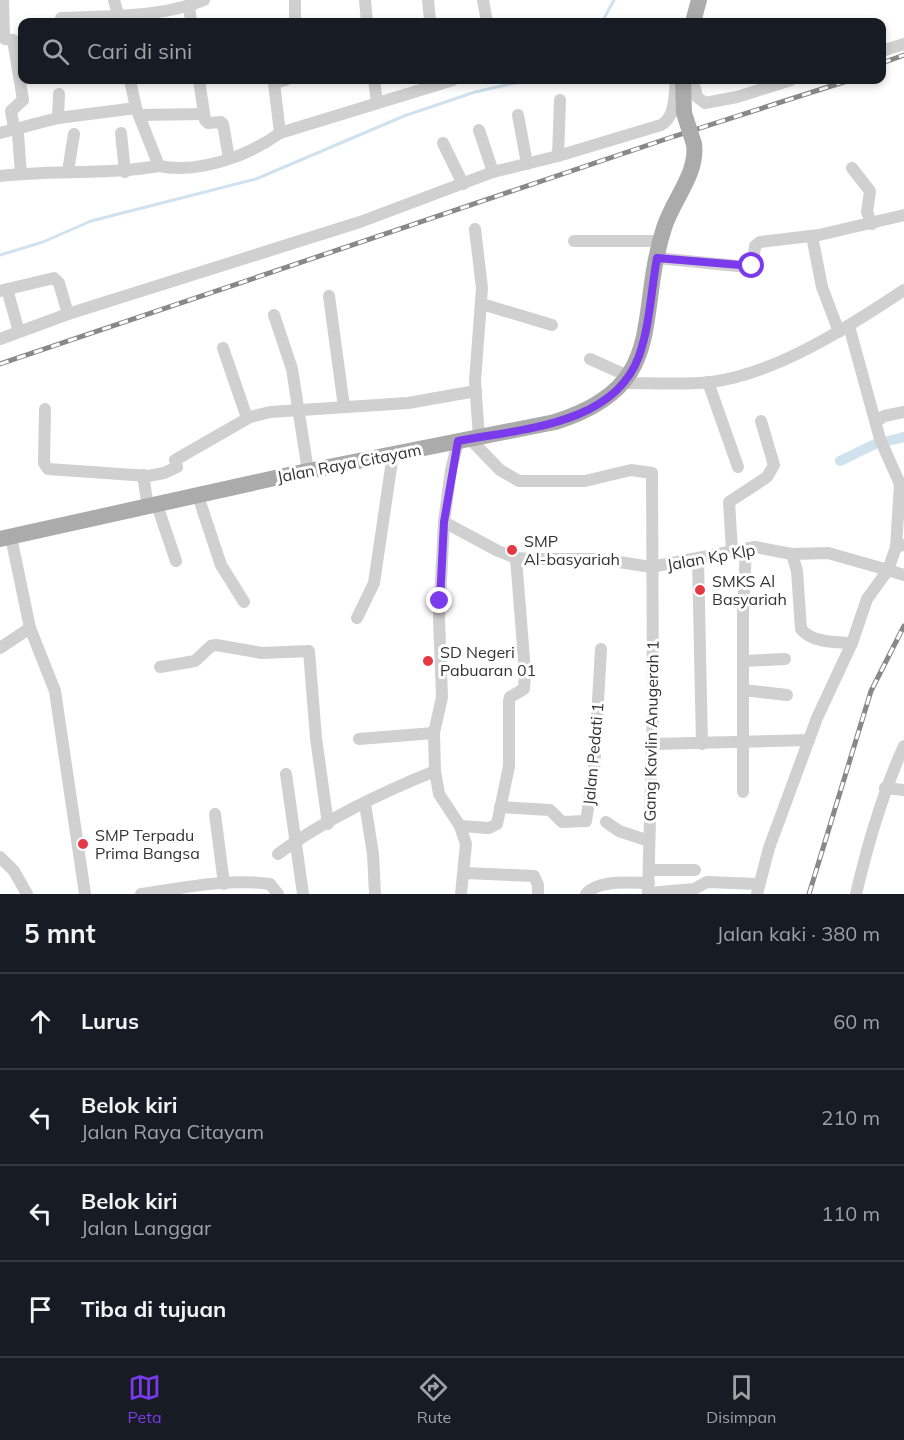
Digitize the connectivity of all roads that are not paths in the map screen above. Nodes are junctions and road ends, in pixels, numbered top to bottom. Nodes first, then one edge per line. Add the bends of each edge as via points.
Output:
1 (3, 0) edge
2 (114, 0) edge
3 (204, 0) edge
4 (295, 0) edge
5 (365, 0) edge
6 (428, 0) edge
7 (483, 0) edge
8 (699, 0) edge
9 (189, 6) junction
10 (120, 18) edge
11 (125, 18) edge
12 (191, 18) edge
13 (295, 18) edge
14 (367, 18) edge
15 (430, 18) edge
16 (486, 18) edge
17 (694, 18) edge
18 (18, 39) edge
19 (904, 44) edge
20 (886, 50) edge
21 (22, 84) edge
22 (131, 84) edge
23 (199, 84) edge
24 (274, 84) edge
25 (375, 84) edge
26 (435, 84) edge
27 (675, 84) edge
28 (683, 84) edge
29 (694, 84) edge
30 (778, 84) edge
31 (59, 94) dead end
32 (560, 100) dead end
33 (377, 102) junction
34 (138, 112) junction
35 (203, 114) junction
36 (518, 115) dead end
37 (58, 118) junction
38 (479, 130) dead end
39 (16, 131) junction
40 (0, 132) edge
41 (121, 133) dead end
42 (280, 133) junction
43 (74, 135) dead end
44 (443, 143) dead end
45 (558, 156) junction
46 (229, 158) junction
47 (527, 164) junction
48 (159, 166) junction
49 (852, 168) dead end
50 (68, 171) junction
51 (125, 172) junction
52 (493, 172) junction
53 (21, 174) junction
54 (0, 176) edge
55 (463, 184) junction
56 (904, 215) edge
57 (872, 224) junction
58 (475, 229) dead end
59 (812, 236) junction
60 (574, 241) dead end
61 (658, 249) junction
62 (4, 290) edge
63 (904, 290) edge
64 (329, 296) dead end
65 (482, 304) junction
66 (68, 314) junction
67 (274, 315) dead end
68 (552, 325) dead end
69 (844, 329) junction
70 (19, 332) junction
71 (0, 339) edge
72 (223, 348) dead end
73 (590, 359) dead end
74 (626, 380) junction
75 (708, 382) junction
76 (476, 391) junction
77 (344, 407) junction
78 (45, 409) dead end
79 (299, 409) junction
80 (904, 412) edge
81 (250, 417) junction
82 (761, 421) dead end
83 (876, 422) junction
84 (469, 439) junction
85 (393, 454) junction
86 (738, 467) dead end
87 (308, 471) junction
88 (142, 475) junction
89 (198, 496) junction
90 (153, 506) junction
91 (444, 522) junction
92 (6, 538) edge
93 (900, 546) edge
94 (746, 549) junction
95 (732, 550) junction
96 (792, 554) junction
97 (516, 558) junction
98 (698, 559) junction
99 (176, 561) dead end
100 (651, 567) junction
101 (888, 570) junction
102 (904, 575) edge
103 (244, 602) dead end
104 (357, 618) dead end
105 (30, 628) junction
106 (852, 643) junction
107 (0, 648) edge
108 (602, 649) dead end
109 (784, 659) dead end
110 (744, 661) junction
111 (160, 666) dead end
112 (743, 690) junction
113 (787, 695) dead end
114 (435, 733) junction
115 (359, 739) dead end
116 (809, 740) junction
117 (744, 741) junction
118 (653, 744) junction
119 (702, 744) junction
120 (904, 746) edge
121 (435, 771) junction
122 (286, 774) dead end
123 (885, 788) junction
124 (904, 790) edge
125 (743, 792) dead end
126 (365, 804) junction
127 (501, 807) junction
128 (215, 814) dead end
129 (606, 822) dead end
130 (328, 824) junction
131 (460, 826) junction
132 (296, 840) junction
133 (649, 841) junction
134 (278, 854) dead end
135 (0, 857) edge
136 (695, 870) dead end
137 (14, 871) junction
138 (465, 873) junction
139 (0, 874) edge
140 (224, 884) junction
141 (648, 885) edge
142 (247, 889) edge
143 (758, 889) edge
144 (183, 891) edge
145 (27, 894) edge
146 (85, 894) edge
147 (141, 894) edge
148 (278, 894) edge
149 (303, 894) edge
150 (375, 894) edge
151 (461, 894) edge
152 (538, 894) edge
153 (586, 894) edge
154 (856, 894) edge

1 - 18 street via 5,39
2 - 10 street
3 - 9 street
4 - 13 street
5 - 14 street
6 - 15 street
7 - 16 street
8 - 17 main road
9 - 11 street
9 - 12 street
19 - 20 street
21 - 39 street via 23,100 11,111
22 - 34 street
23 - 35 street
24 - 42 street
25 - 33 street
26 - 33 street
27 - 45 street via 667,122
28 - 61 main road, Jalan Raya Citayam, bridge via 684,113 696,155
29 - 30 street via 697,97 705,103
31 - 37 street
32 - 45 street
33 - 42 street
34 - 35 street
34 - 37 street
34 - 48 street
35 - 46 street via 208,123 223,124
36 - 47 street
37 - 39 street
38 - 52 street
39 - 40 street
39 - 53 street
41 - 51 street
42 - 46 street via 259,148
43 - 50 street
44 - 55 street
45 - 47 street
46 - 48 street via 184,168
47 - 52 street
48 - 51 street
49 - 57 street via 870,191 867,212
50 - 51 street
50 - 53 street
52 - 55 street
53 - 54 street
55 - 66 street via 360,222
56 - 57 street
57 - 59 street
58 - 65 street
59 - 61 street via 756,244 753,263 748,267
59 - 69 street via 822,287
60 - 61 street
61 - 74 main road, Jalan Raya Citayam via 645,334
62 - 66 street via 54,278
62 - 70 street
63 - 69 street
64 - 77 street
65 - 68 street
65 - 76 street
66 - 70 street
67 - 79 street
69 - 75 street via 749,374
69 - 83 street
70 - 71 street
72 - 81 street
73 - 74 street
74 - 75 street
74 - 84 main road, Jalan Raya Citayam via 599,404 580,414
75 - 86 street
76 - 77 street via 408,403
76 - 84 street
77 - 79 street
78 - 88 street via 44,463 48,469
79 - 81 street
79 - 87 street
80 - 83 street via 889,414
81 - 88 street via 176,460 177,467 172,470
82 - 95 street via 774,465 767,477 729,502
83 - 93 street via 900,484
84 - 85 main road, Jalan Raya Citayam
84 - 91 street
84 - 100 street, Gang Kavlin Anugerah 1 via 501,470 519,481 585,482 625,471 652,473
85 - 87 main road, Jalan Raya Citayam
85 - 104 street via 374,583
87 - 89 main road, Jalan Raya Citayam
88 - 90 street
89 - 90 main road, Jalan Raya Citayam
89 - 103 street via 222,565
90 - 92 main road, Jalan Raya Citayam
90 - 99 street
91 - 97 street, Jalan Kp Klp
91 - 114 street via 439,619 442,697
92 - 105 street
93 - 101 street
94 - 95 street, Jalan Kp Klp
94 - 96 street, Jalan Kp Klp
94 - 110 street
95 - 98 street, Jalan Kp Klp
96 - 101 street, Jalan Kp Klp via 828,553
96 - 106 street via 801,629 822,640
97 - 100 street, Jalan Kp Klp via 600,559
97 - 127 street via 524,689 509,701 508,766
98 - 100 street, Jalan Kp Klp
98 - 119 street
100 - 118 street, Gang Kavlin Anugerah 1
101 - 102 street
101 - 106 street via 867,600
105 - 107 street
105 - 146 street via 55,691
106 - 116 street
108 - 127 street, Jalan Pedati 1 via 594,770 586,821 562,822 550,810
109 - 110 street
110 - 112 street
111 - 130 street via 195,661 216,645 262,653 309,651
112 - 113 street
112 - 117 street
114 - 115 street
114 - 121 street
116 - 117 street
116 - 143 street
117 - 119 street
117 - 125 street
118 - 119 street
118 - 133 street, Gang Kavlin Anugerah 1
120 - 123 street
121 - 126 street
121 - 131 street via 442,800
122 - 132 street
123 - 124 street
123 - 154 street
126 - 130 street
126 - 150 street
127 - 131 street via 497,824 489,828
128 - 140 street
129 - 133 street via 618,831
130 - 132 street
131 - 138 street via 466,844
132 - 134 street
132 - 149 street
133 - 141 street, Gang Kavlin Anugerah 1
135 - 137 street
136 - 141 street
137 - 139 street
137 - 145 street
138 - 151 street
138 - 152 street via 534,876
140 - 142 street
140 - 144 street
141 - 143 street via 694,889 707,882
141 - 153 street via 604,885
142 - 148 street via 270,884
144 - 147 street

